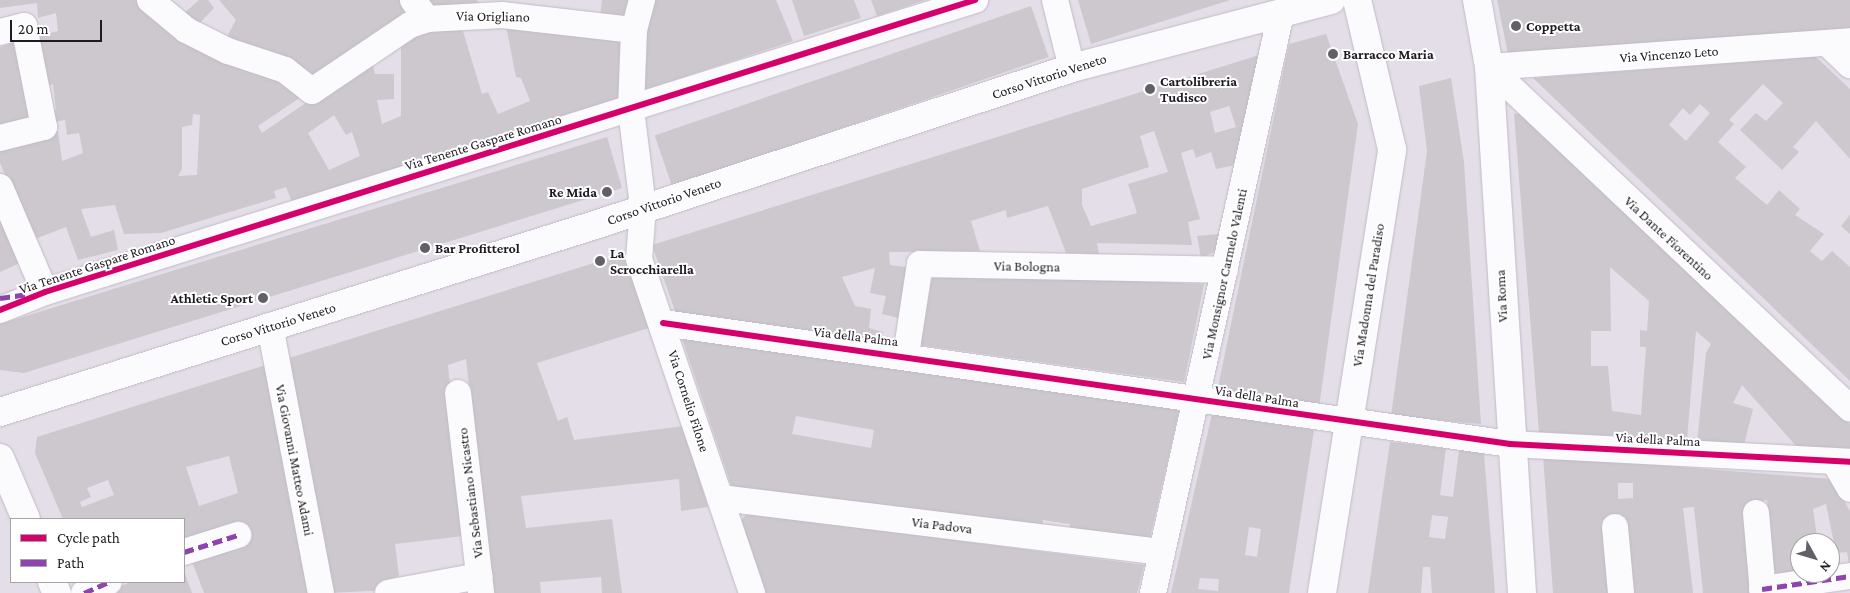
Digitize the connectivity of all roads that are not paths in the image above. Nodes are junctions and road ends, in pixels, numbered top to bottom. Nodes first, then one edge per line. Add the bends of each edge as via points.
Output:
1 (150, 0) edge
2 (642, 0) edge
3 (975, 0) edge
4 (1054, 0) edge
5 (1331, 0) edge
6 (1357, 0) edge
7 (1477, 0) edge
8 (420, 9) edge
9 (1281, 13) junction
10 (634, 30) junction
11 (0, 32) edge
12 (1839, 42) edge
13 (1850, 65) edge
14 (1488, 67) junction
15 (1072, 68) junction
16 (631, 109) junction
17 (0, 138) edge
18 (0, 188) edge
19 (643, 206) junction
20 (1225, 270) junction
21 (45, 292) junction
22 (0, 298) edge
23 (0, 310) edge
24 (664, 323) junction
25 (270, 326) junction
26 (906, 355) junction
27 (458, 393) dead end
28 (1197, 399) junction
29 (1850, 408) edge
30 (0, 412) edge
31 (1347, 423) junction
32 (1510, 444) junction
33 (0, 458) edge
34 (1842, 462) edge
35 (1850, 489) edge
36 (721, 498) junction
37 (1756, 514) dead end
38 (26, 518) edge
39 (1615, 528) dead end
40 (238, 535) dead end
41 (185, 552) edge
42 (1162, 552) junction
43 (1850, 576) edge
44 (107, 583) edge
45 (480, 584) edge
46 (1763, 591) edge
47 (84, 593) edge
48 (321, 593) edge
49 (388, 593) edge
50 (752, 593) edge
51 (1153, 593) edge
52 (1322, 593) edge
53 (1522, 593) edge
54 (1621, 593) edge

1 - 8 street, Via Origliano via 186,30 228,51 285,70 312,91 410,25
2 - 10 street, Via Cornelio Filone
3 - 16 street, Via Tenente Gaspare Romano
4 - 15 street
5 - 9 main road, Corso Vittorio Veneto
6 - 31 main road, Via Madonna del Paradiso via 1392,149
7 - 14 main road, Via Roma
8 - 10 street, Via Origliano
9 - 15 main road, Corso Vittorio Veneto
9 - 20 street, Via Monsignor Carmelo Valenti
10 - 16 street, Via Cornelio Filone
11 - 17 street via 24,26 44,127
12 - 13 street
12 - 14 street, Via Vincenzo Leto
14 - 29 street, Via Dante Fiorentino
14 - 32 main road, Via Roma
15 - 19 main road, Corso Vittorio Veneto
16 - 19 street, Via Cornelio Filone
16 - 21 street, Via Tenente Gaspare Romano
18 - 21 street
19 - 24 street, Via Cornelio Filone via 639,259
19 - 25 main road, Corso Vittorio Veneto
20 - 26 street, Via Bologna via 920,264
20 - 28 street, Via Monsignor Carmelo Valenti
21 - 22 street, Via Tenente Gaspare Romano
21 - 23 street, Via Tenente Gaspare Romano
24 - 26 street, Via della Palma
24 - 36 street, Via Cornelio Filone
25 - 30 main road, Corso Vittorio Veneto
25 - 48 street, Via Giovanni Matteo Adami
26 - 28 street, Via della Palma
27 - 45 street, Via Sebastiano Nicastro
28 - 31 street, Via della Palma
28 - 42 street, Via Monsignor Carmelo Valenti
31 - 32 street, Via della Palma
31 - 52 main road, Via Madonna del Paradiso
32 - 34 street, Via della Palma
32 - 53 main road, Via Roma
33 - 38 main road
34 - 35 street
36 - 42 street, Via Padova
36 - 50 street, Via Cornelio Filone
37 - 46 street
39 - 54 street
40 - 41 street
42 - 51 street, Via Monsignor Carmelo Valenti
43 - 46 street
44 - 47 street
45 - 49 street

